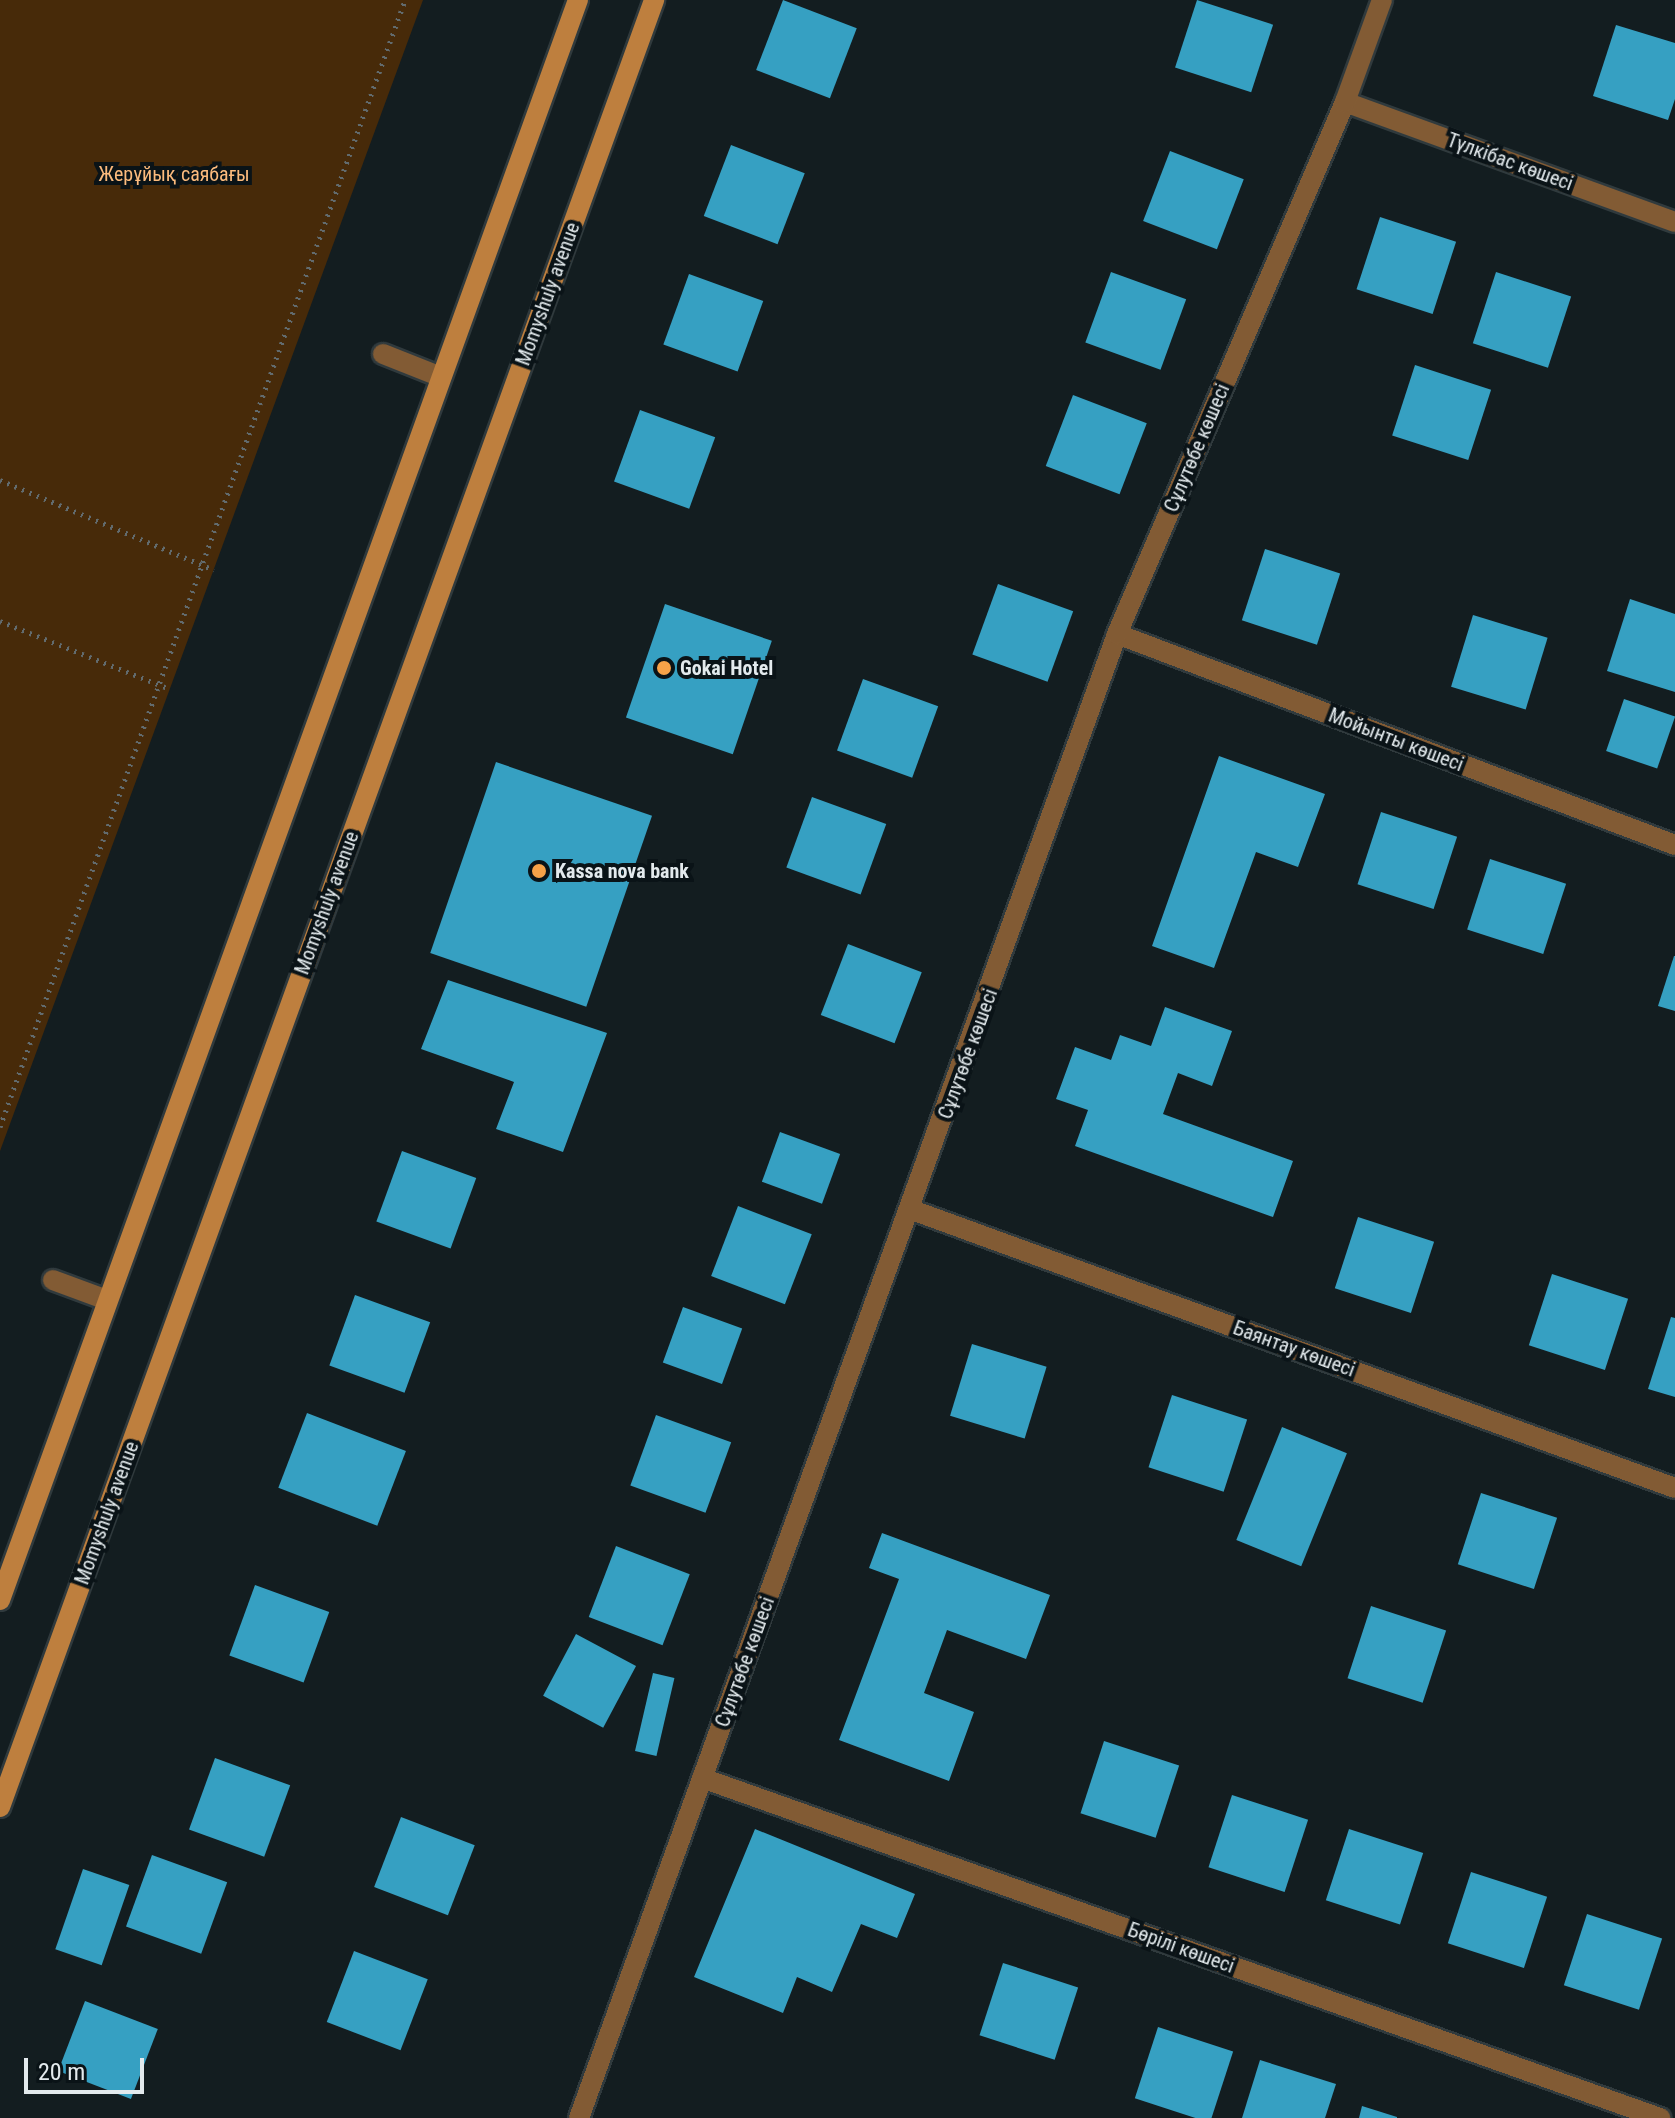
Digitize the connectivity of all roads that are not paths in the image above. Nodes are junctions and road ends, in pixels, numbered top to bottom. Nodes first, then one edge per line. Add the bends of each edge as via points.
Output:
1 (578, 0) edge
2 (654, 0) edge
3 (1382, 0) edge
4 (1345, 102) junction
5 (1675, 222) edge
6 (383, 354) dead end
7 (441, 377) junction
8 (1117, 634) junction
9 (1675, 845) edge
10 (912, 1210) junction
11 (53, 1280) dead end
12 (107, 1300) junction
13 (1675, 1488) edge
14 (0, 1600) edge
15 (702, 1778) junction
16 (0, 1807) edge
17 (579, 2118) edge
18 (1660, 2118) edge

1 - 7 main road
2 - 16 main road, Momyshuly avenue
3 - 4 street, Сұлутөбе көшесі
4 - 5 street, Түлкібас көшесі
4 - 8 street, Сұлутөбе көшесі
6 - 7 street
7 - 12 main road
8 - 9 street, Мойынты көшесі
8 - 10 street, Сұлутөбе көшесі
10 - 13 street, Баянтау көшесі
10 - 15 street, Сұлутөбе көшесі
11 - 12 street
12 - 14 main road
15 - 17 street, Сұлутөбе көшесі
15 - 18 street, Бөрілі көшесі

